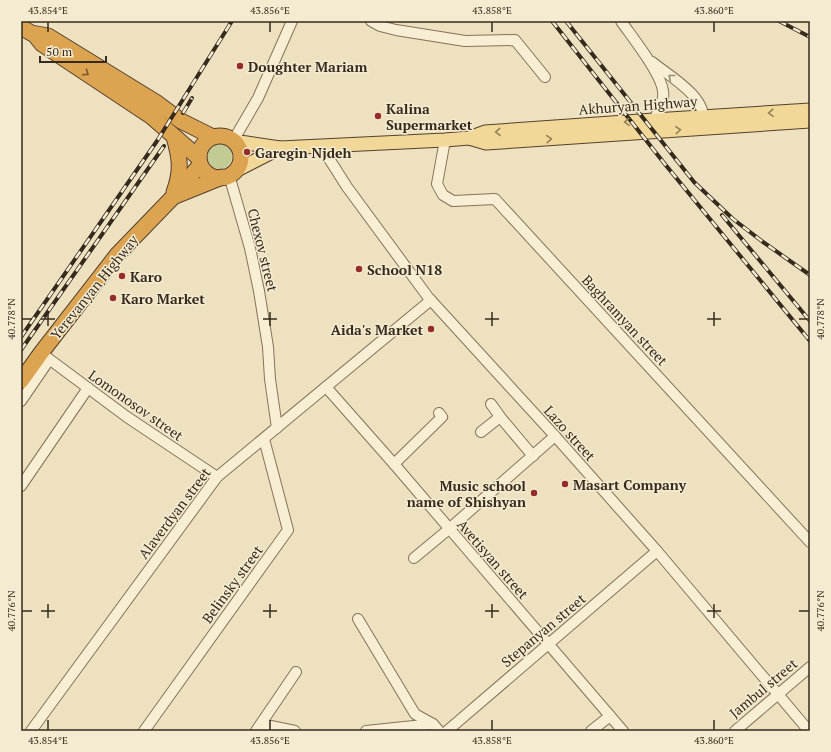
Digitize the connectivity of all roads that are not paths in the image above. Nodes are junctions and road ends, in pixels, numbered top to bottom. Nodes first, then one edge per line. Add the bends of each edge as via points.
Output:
1 (292, 21) edge
2 (371, 21) edge
3 (621, 21) edge
4 (27, 30) edge
5 (647, 58) junction
6 (545, 77) dead end
7 (810, 110) edge
8 (654, 120) junction
9 (810, 121) edge
10 (703, 122) junction
11 (174, 137) junction
12 (213, 137) junction
13 (469, 138) junction
14 (445, 140) junction
15 (233, 141) junction
16 (321, 146) junction
17 (280, 148) junction
18 (199, 161) junction
19 (229, 175) junction
20 (173, 197) junction
21 (431, 300) junction
22 (45, 356) junction
23 (21, 381) edge
24 (326, 387) junction
25 (88, 388) junction
26 (21, 401) edge
27 (491, 404) dead end
28 (439, 413) dead end
29 (500, 417) junction
30 (276, 428) junction
31 (481, 432) dead end
32 (555, 436) junction
33 (264, 439) junction
34 (533, 456) junction
35 (394, 464) junction
36 (217, 477) junction
37 (21, 486) edge
38 (449, 529) junction
39 (810, 542) edge
40 (657, 551) junction
41 (414, 558) dead end
42 (358, 619) dead end
43 (548, 644) junction
44 (810, 667) edge
45 (296, 672) dead end
46 (778, 695) junction
47 (610, 716) junction
48 (258, 727) edge
49 (436, 728) edge
50 (31, 731) edge
51 (144, 731) edge
52 (295, 731) edge
53 (366, 731) edge
54 (447, 731) edge
55 (591, 731) edge
56 (623, 731) edge
57 (735, 731) edge
58 (809, 731) edge

1 - 15 street via 258,98
2 - 6 street via 396,30 465,41 515,40
3 - 5 street
4 -> 11 highway via 42,44 152,117
4 - 12 highway via 48,36 157,103 181,121
5 - 8 street via 664,92
10 -> 5 street via 701,106 695,97
7 -> 10 main road, Akhuryan Highway
8 - 10 main road, Akhuryan Highway
8 -> 13 main road, Akhuryan Highway via 485,132
9 - 10 main road, Akhuryan Highway
13 -> 10 main road, Akhuryan Highway via 486,143 628,134
11 - 18 highway
11 - 20 highway via 180,163 178,183
12 - 15 highway via 227,137
12 - 18 highway via 202,145
13 - 14 main road, Akhuryan Highway
14 - 16 main road, Akhuryan Highway
14 - 39 street, Baghramyan street via 437,184 443,194 453,200 494,199
15 - 17 main road
15 - 19 highway via 240,152 240,159 238,166
16 - 17 main road, Akhuryan Highway
16 - 21 street, Lazo street via 347,187
17 - 19 main road, Akhuryan Highway
18 - 19 highway via 209,175
18 - 20 highway, Yerevanyan Highway
19 - 20 highway, Yerevanyan Highway
19 - 30 street, Chexov street via 250,248 259,291 268,346
20 - 22 highway, Yerevanyan Highway via 117,255
21 - 24 street, Alaverdyan street
21 - 32 street, Lazo street
22 - 23 highway, Yerevanyan Highway
22 - 25 street, Lomonosov street
22 - 26 street
24 - 30 street, Alaverdyan street
24 - 35 street, Avetisyan street
25 - 36 street, Lomonosov street via 126,417
25 - 37 street
27 - 29 street
28 - 35 street via 442,417
29 - 31 street
29 - 34 street
30 - 33 street, Alaverdyan street
32 - 34 street
32 - 40 street, Lazo street
33 - 36 street, Alaverdyan street
33 - 51 street, Belinsky street via 288,530
34 - 38 street
35 - 38 street, Avetisyan street
36 - 50 street, Alaverdyan street
38 - 41 street
38 - 43 street, Avetisyan street
40 - 43 street, Stepanyan street
40 - 46 street, Lazo street
42 - 49 street via 415,714
43 - 47 street, Avetisyan street
43 - 54 street, Stepanyan street
44 - 46 street, Jambul street
45 - 48 street
46 - 57 street, Jambul street
46 - 58 street, Lazo street
47 - 55 street
47 - 56 street, Avetisyan street
48 - 52 street
49 - 53 street

